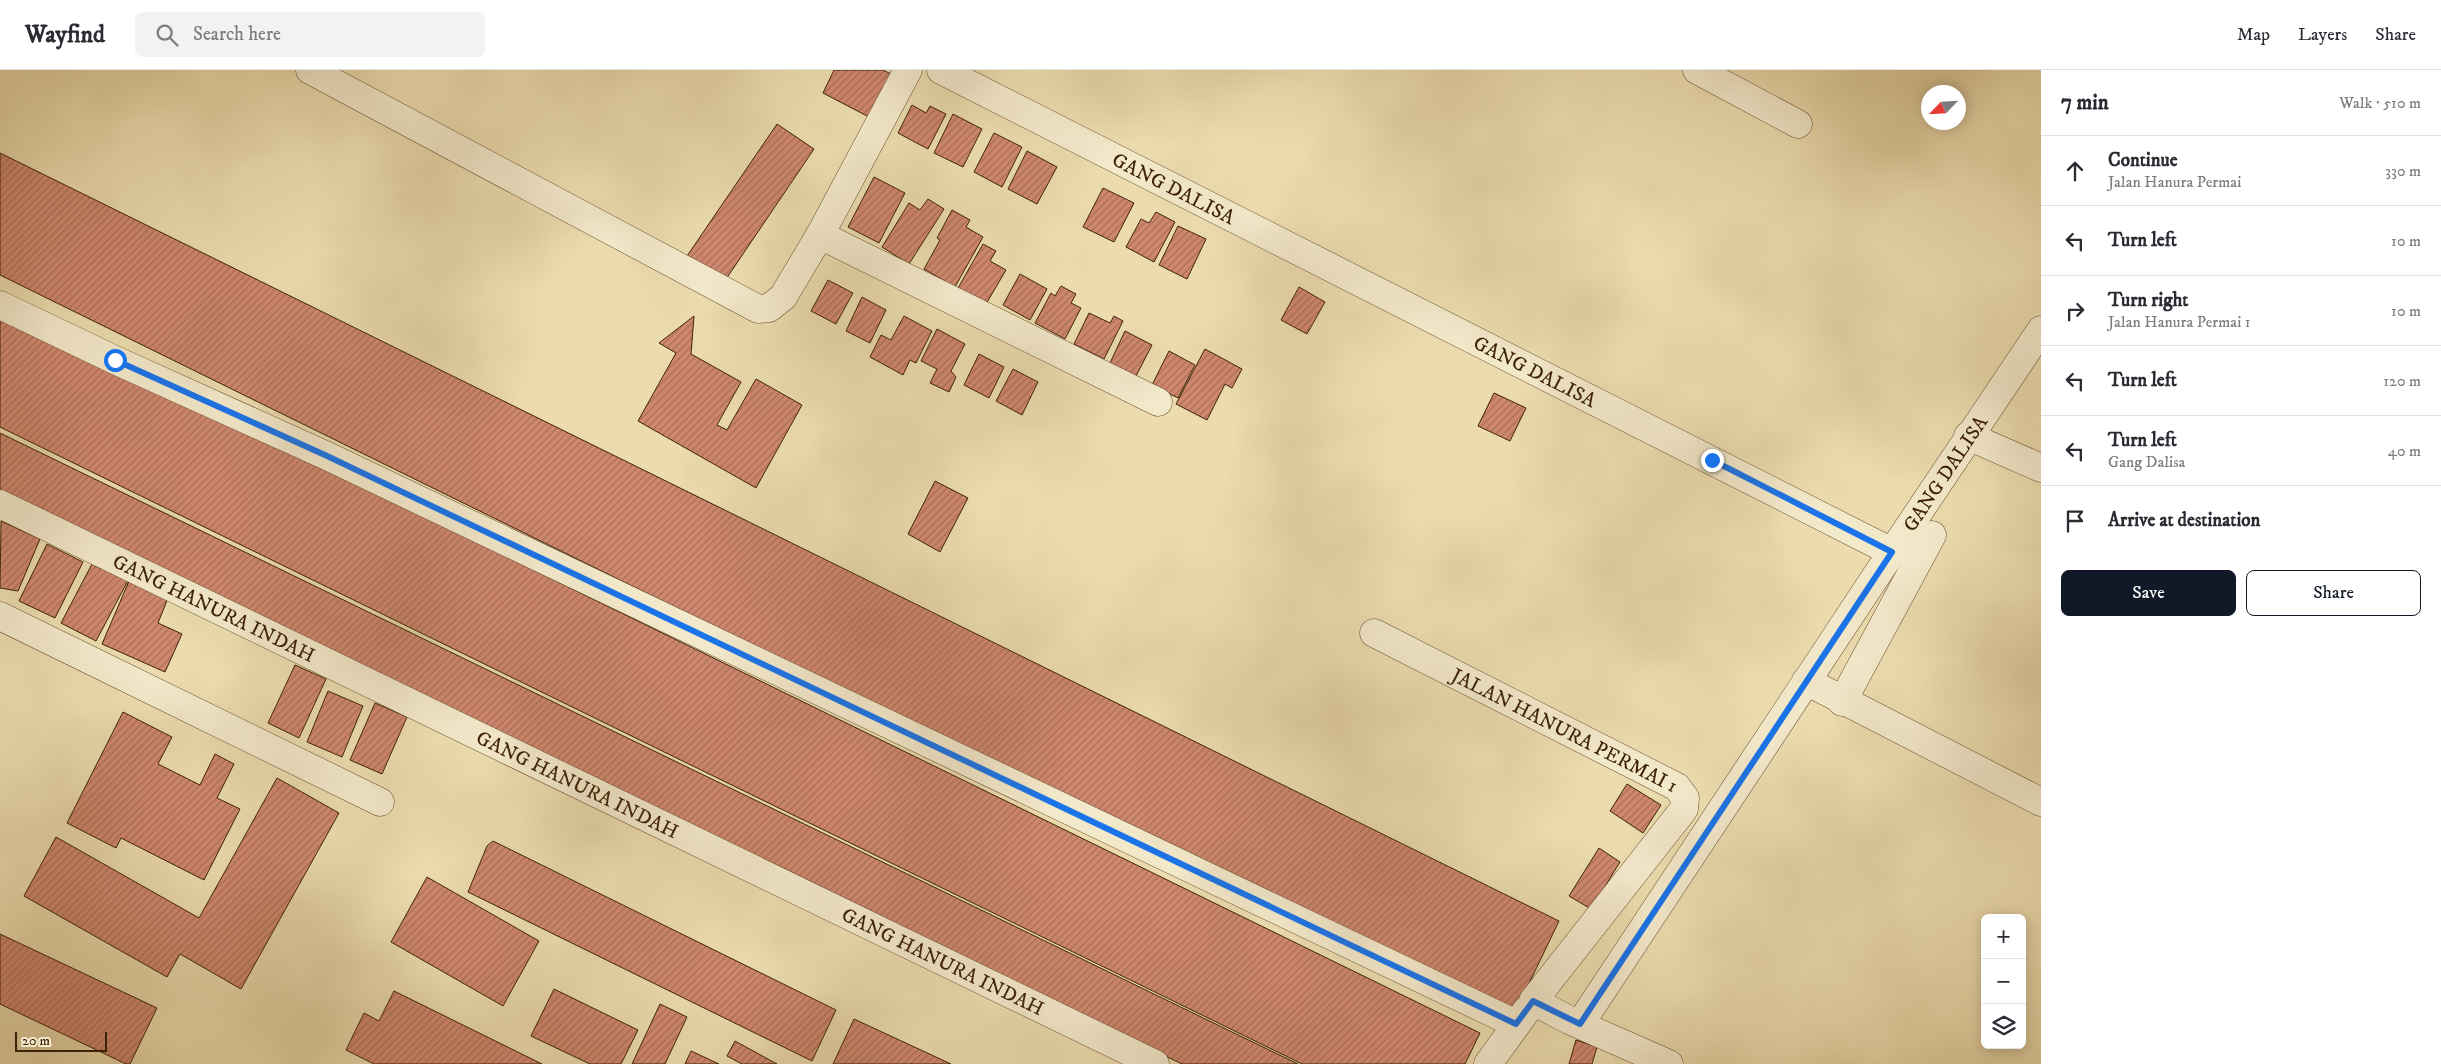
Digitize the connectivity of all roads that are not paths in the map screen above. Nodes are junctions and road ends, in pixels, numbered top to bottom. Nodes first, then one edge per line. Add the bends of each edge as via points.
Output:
1 (310, 70) edge
2 (908, 70) edge
3 (941, 70) edge
4 (1697, 70) edge
5 (1798, 124) dead end
6 (820, 235) junction
7 (0, 305) edge
8 (2041, 330) edge
9 (1158, 402) dead end
10 (1968, 436) junction
11 (2041, 468) edge
12 (0, 504) edge
13 (1932, 534) dead end
14 (1892, 552) junction
15 (0, 616) edge
16 (1374, 633) dead end
17 (1806, 681) junction
18 (1842, 702) junction
19 (380, 802) dead end
20 (2041, 802) edge
21 (1533, 1001) junction
22 (1516, 1024) junction
23 (1580, 1024) junction
24 (1155, 1064) edge
25 (1488, 1064) edge
26 (1668, 1064) edge

1 - 6 street via 758,309 769,308 783,297
2 - 6 street
3 - 14 street, GANG DALISA
4 - 5 street
6 - 9 street
7 - 22 street via 325,455
8 - 10 street, GANG DALISA
10 - 11 street
10 - 14 street, GANG DALISA
12 - 24 street, GANG HANURA INDAH
13 - 18 street
14 - 17 street
15 - 19 street
16 - 21 street, JALAN HANURA PERMAI 1 via 1676,787 1685,798 1684,809
17 - 18 street
17 - 23 street
18 - 20 street
21 - 22 street, JALAN HANURA PERMAI 1
21 - 23 street
22 - 25 street, JALAN HANURA PERMAI 1
23 - 26 street

